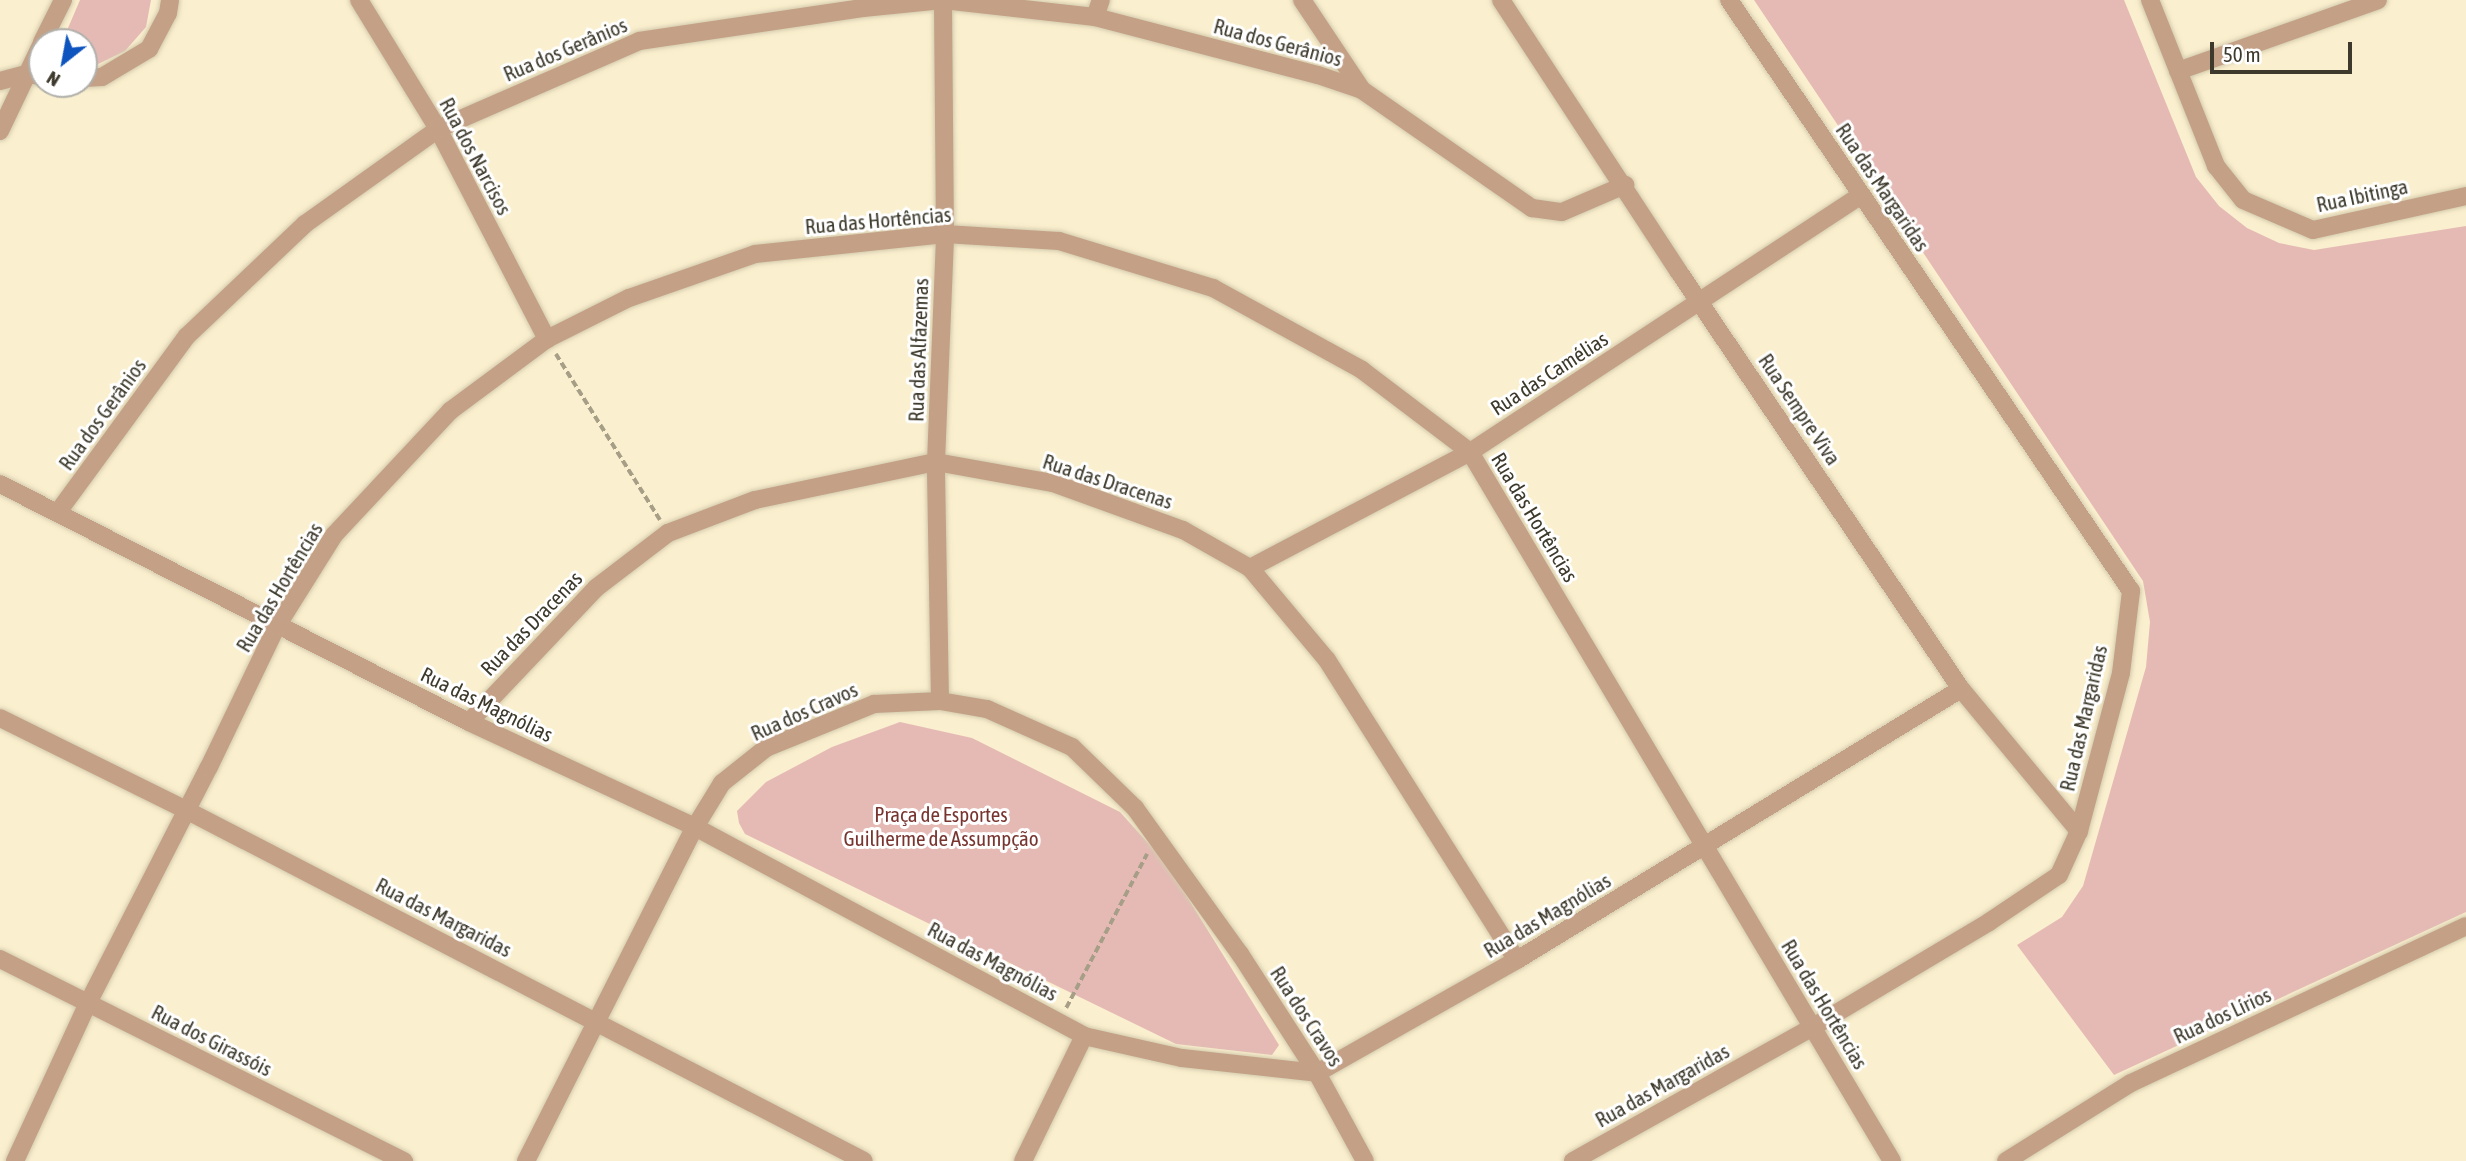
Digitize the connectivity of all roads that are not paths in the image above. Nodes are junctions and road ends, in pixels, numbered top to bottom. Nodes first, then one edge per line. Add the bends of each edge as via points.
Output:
1 (63, 0) edge
2 (170, 0) edge
3 (359, 0) edge
4 (943, 0) edge
5 (1302, 0) edge
6 (1501, 0) edge
7 (1729, 0) edge
8 (2151, 0) edge
9 (2378, 0) edge
10 (1098, 9) edge
11 (49, 28) edge
12 (2178, 71) junction
13 (28, 76) edge
14 (98, 77) edge
15 (0, 81) edge
16 (28, 85) edge
17 (1362, 90) junction
18 (438, 129) junction
19 (0, 131) edge
20 (1625, 185) junction
21 (1861, 195) junction
22 (2466, 196) edge
23 (945, 234) junction
24 (1701, 302) junction
25 (547, 339) junction
26 (1470, 452) junction
27 (936, 462) junction
28 (0, 484) edge
29 (58, 512) junction
30 (1250, 568) junction
31 (277, 626) junction
32 (1961, 689) junction
33 (940, 701) junction
34 (0, 718) edge
35 (469, 722) junction
36 (186, 810) junction
37 (695, 827) junction
38 (2079, 831) junction
39 (1705, 847) junction
40 (2466, 926) edge
41 (0, 959) edge
42 (1517, 960) junction
43 (88, 1003) junction
44 (597, 1021) junction
45 (1812, 1027) junction
46 (1084, 1036) junction
47 (1317, 1073) junction
48 (15, 1161) edge
49 (404, 1161) edge
50 (526, 1161) edge
51 (864, 1161) edge
52 (1023, 1161) edge
53 (1365, 1161) edge
54 (1573, 1161) edge
55 (1892, 1161) edge
56 (2006, 1161) edge

1 - 11 street
2 - 14 street via 149,49
3 - 18 street, Rua dos Narcisos
4 - 10 street, Rua dos Gerânios
4 - 18 street, Rua dos Gerânios via 639,41
4 - 23 street, Rua das Alfazemas
5 - 17 street
6 - 20 street, Rua Sempre Viva
7 - 21 street, Rua das Margaridas
8 - 12 street, Rua Ibitinga
9 - 12 street
10 - 17 street, Rua dos Gerânios
12 - 22 street, Rua Ibitinga via 2216,166 2243,200 2312,230
13 - 15 street
16 - 19 street
17 - 20 street, Rua dos Gerânios via 1532,208 1562,212
18 - 25 street, Rua dos Narcisos
18 - 29 street, Rua dos Gerânios via 304,224 187,336
20 - 24 street, Rua Sempre Viva
21 - 24 street, Rua das Camélias
21 - 38 street, Rua das Margaridas via 2131,591 2121,673
23 - 25 street, Rua das Hortências via 755,254 629,298
23 - 26 street, Rua das Hortências via 1059,241 1213,288 1362,370
23 - 27 street, Rua das Alfazemas
24 - 26 street, Rua das Camélias
24 - 32 street, Rua Sempre Viva
25 - 31 street, Rua das Hortências via 450,411 334,535
26 - 30 street, Rua das Camélias
26 - 39 street, Rua das Hortências
27 - 30 street, Rua das Dracenas via 1053,483 1183,530
27 - 33 street, Rua das Alfazemas
27 - 35 street, Rua das Dracenas via 755,500 668,533 596,588
28 - 29 street, Rua das Magnólias
29 - 31 street, Rua das Magnólias
30 - 42 street, Rua das Dracenas via 1327,660
31 - 35 street, Rua das Magnólias
31 - 36 street, Rua das Hortências
32 - 38 street, Rua Sempre Viva
32 - 39 street, Rua das Magnólias
33 - 37 street, Rua dos Cravos via 874,704 766,748 722,783
33 - 47 street, Rua dos Cravos via 987,709 1072,747 1135,808 1240,954
34 - 36 street, Rua das Margaridas
35 - 37 street, Rua das Magnólias
36 - 43 street, Rua das Hortências
36 - 44 street, Rua das Margaridas
37 - 44 street, Rua dos Cravos
37 - 46 street, Rua das Magnólias
38 - 45 street, Rua das Margaridas via 2059,875
39 - 42 street, Rua das Magnólias
39 - 45 street, Rua das Hortências
40 - 56 street, Rua dos Lírios via 2131,1083
41 - 43 street, Rua dos Girassóis
42 - 47 street, Rua das Magnólias
43 - 48 street, Rua das Hortências
43 - 49 street, Rua dos Girassóis
44 - 50 street, Rua dos Cravos
44 - 51 street, Rua das Margaridas
45 - 54 street, Rua das Margaridas
45 - 55 street, Rua das Hortências
46 - 47 street, Rua das Magnólias via 1182,1058
46 - 52 street
47 - 53 street, Rua dos Cravos

